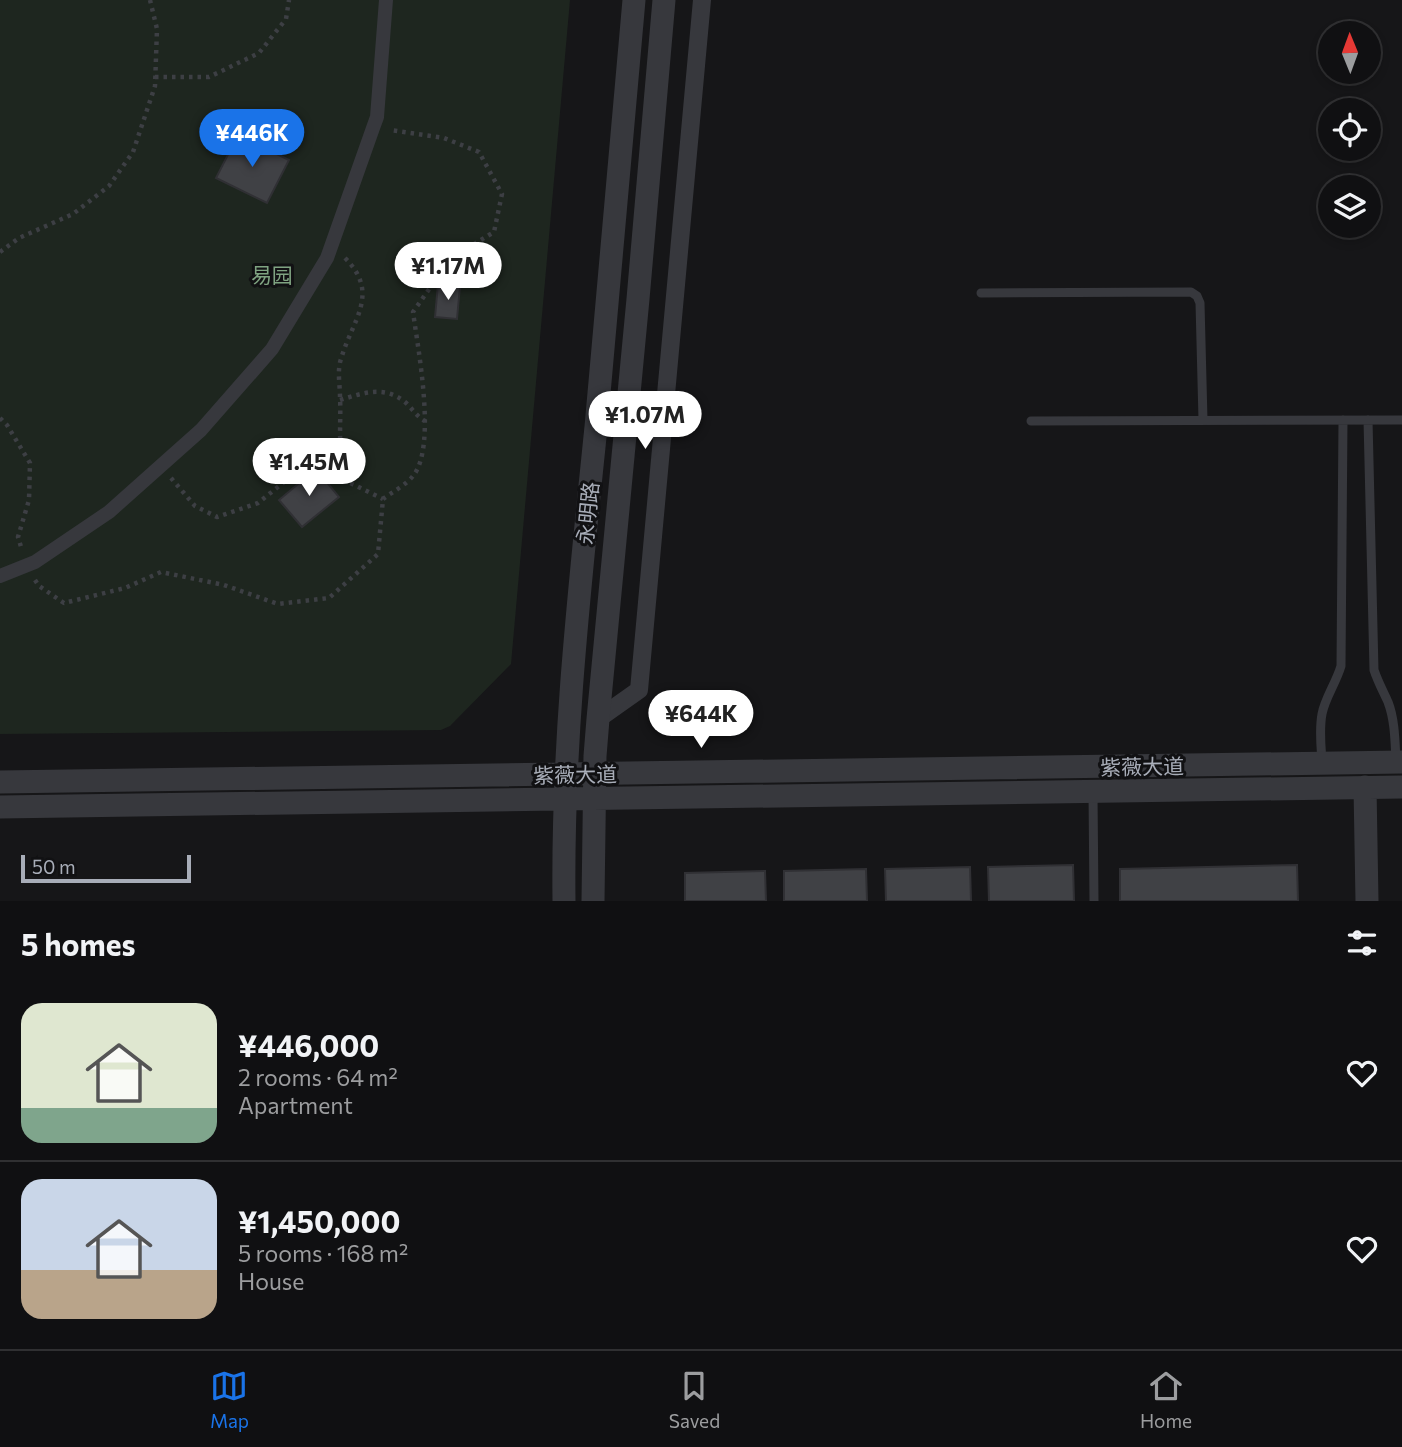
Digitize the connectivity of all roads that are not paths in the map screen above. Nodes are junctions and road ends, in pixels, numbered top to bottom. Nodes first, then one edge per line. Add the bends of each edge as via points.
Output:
1 (386, 0) edge
2 (634, 0) edge
3 (664, 0) edge
4 (702, 0) edge
5 (981, 293) dead end
6 (1203, 420) junction
7 (1343, 420) junction
8 (1368, 420) junction
9 (1402, 420) edge
10 (1031, 421) dead end
11 (0, 576) edge
12 (598, 719) junction
13 (1399, 762) edge
14 (1322, 763) junction
15 (565, 774) junction
16 (595, 774) junction
17 (0, 782) edge
18 (1402, 786) edge
19 (1365, 787) junction
20 (1093, 791) junction
21 (565, 799) junction
22 (594, 799) junction
23 (0, 807) edge
24 (564, 901) edge
25 (593, 901) edge
26 (1094, 901) edge
27 (1367, 901) edge

1 - 11 street via 373,128 327,258 271,349 201,429 109,512 27,565
2 - 15 street, 永明路
3 - 12 street, 永明路
4 - 12 street via 639,690
5 - 6 lane via 1191,292 1200,303
6 - 7 lane
6 - 10 lane
7 - 8 lane
7 - 14 lane via 1340,666 1322,713
8 - 9 lane
8 - 13 lane via 1374,670 1388,703
12 - 16 street, 永明路
13 - 14 street, 紫薇大道
14 - 16 street, 紫薇大道
15 - 16 street, 紫薇大道
15 - 17 street, 紫薇大道
15 - 21 street, 永明路
16 - 22 street, 永明路
18 - 19 street, 紫薇大道
19 - 20 street, 紫薇大道
19 - 27 street
20 - 22 street, 紫薇大道
20 - 26 lane
21 - 22 street, 紫薇大道
21 - 23 street, 紫薇大道
21 - 24 street, 永明路
22 - 25 street, 永明路

